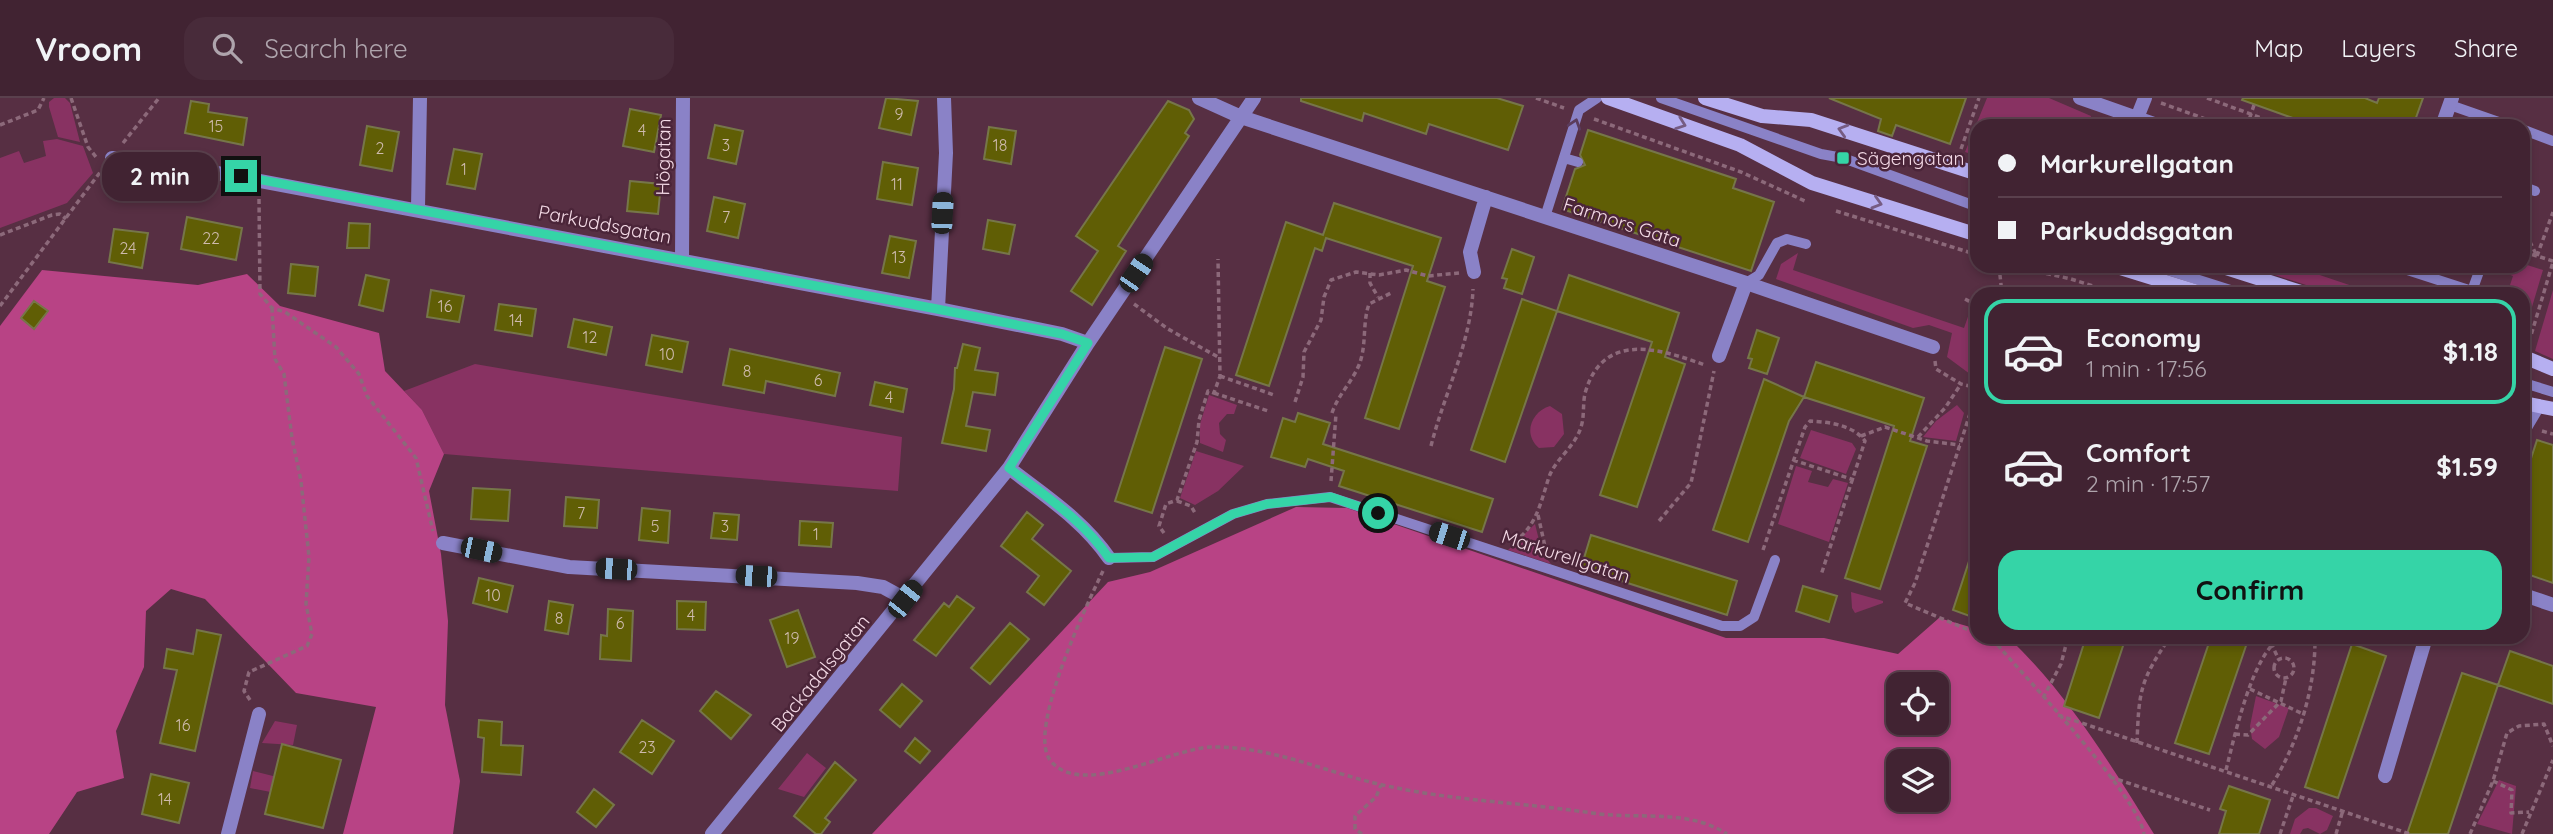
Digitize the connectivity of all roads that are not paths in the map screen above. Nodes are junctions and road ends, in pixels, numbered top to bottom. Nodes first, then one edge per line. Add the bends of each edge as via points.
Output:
1 (420, 98) edge
2 (683, 98) edge
3 (944, 98) edge
4 (1199, 98) edge
5 (1254, 98) edge
6 (1597, 98) edge
7 (1608, 98) edge
8 (1661, 98) edge
9 (1705, 98) edge
10 (2080, 98) edge
11 (2151, 100) edge
12 (2451, 102) edge
13 (1241, 117) junction
14 (2128, 119) edge
15 (2135, 119) edge
16 (2445, 119) edge
17 (2493, 119) edge
18 (2530, 133) edge
19 (2553, 141) edge
20 (1564, 158) junction
21 (109, 162) road end
22 (1578, 162) dead end
23 (1970, 171) edge
24 (2530, 189) edge
25 (2535, 191) dead end
26 (1486, 197) junction
27 (1970, 204) edge
28 (418, 208) junction
29 (1545, 217) junction
30 (1970, 232) edge
31 (1806, 244) dead end
32 (682, 259) junction
33 (1474, 272) road end
34 (2136, 273) edge
35 (2177, 273) edge
36 (2242, 273) edge
37 (2417, 273) edge
38 (1746, 284) junction
39 (2182, 287) edge
40 (2221, 287) edge
41 (2285, 287) edge
42 (2460, 287) edge
43 (937, 309) junction
44 (1088, 343) junction
45 (1933, 347) road end
46 (2530, 359) edge
47 (1716, 362) road end
48 (2553, 369) edge
49 (2530, 385) edge
50 (2553, 392) edge
51 (2547, 408) edge
52 (2530, 426) edge
53 (1009, 468) junction
54 (443, 543) road end
55 (1109, 558) joint
56 (1775, 560) dead end
57 (2530, 597) edge
58 (905, 599) junction
59 (2553, 605) edge
60 (2424, 644) edge
61 (260, 714) road end
62 (2385, 776) dead end
63 (228, 834) edge
64 (712, 834) edge

1 - 28 street
2 - 32 street, Högatan
3 - 43 street via 946,153
4 - 13 street, Farmors Gata
5 - 13 street, Backadalsgatan
20 -> 6 lane via 1578,113
7 -> 30 street via 1740,145 1812,183
8 - 27 lane
23 -> 9 street via 1811,120 1762,116
10 - 14 street
11 - 15 street
12 - 16 street
12 - 17 lane
13 - 26 street, Farmors Gata
13 - 44 street, Backadalsgatan
18 - 19 lane
20 - 22 lane
20 - 29 lane
21 - 28 street, Parkuddsgatan via 154,161
24 - 25 lane
26 - 29 street, Farmors Gata
26 - 33 street via 1470,252
28 - 32 street, Parkuddsgatan
29 - 38 street, Farmors Gata
31 - 38 lane via 1787,239 1777,243 1759,275
32 - 43 street, Parkuddsgatan
34 - 39 street
35 - 40 lane
36 - 41 street
37 - 42 lane
38 - 45 street, Farmors Gata
38 - 47 street
43 - 44 street, Parkuddsgatan
44 - 53 street, Backadalsgatan
46 - 48 street
49 - 50 lane
51 - 52 lane
53 - 55 street via 1094,537
53 - 58 street, Backadalsgatan
54 - 58 street via 569,567 857,583 883,587
55 - 56 lane, Markurellgatan via 1153,557 1233,514 1267,504 1331,497 1722,626 1740,626 1754,617
57 - 59 street
58 - 64 street, Backadalsgatan
60 - 62 street
61 - 63 street

